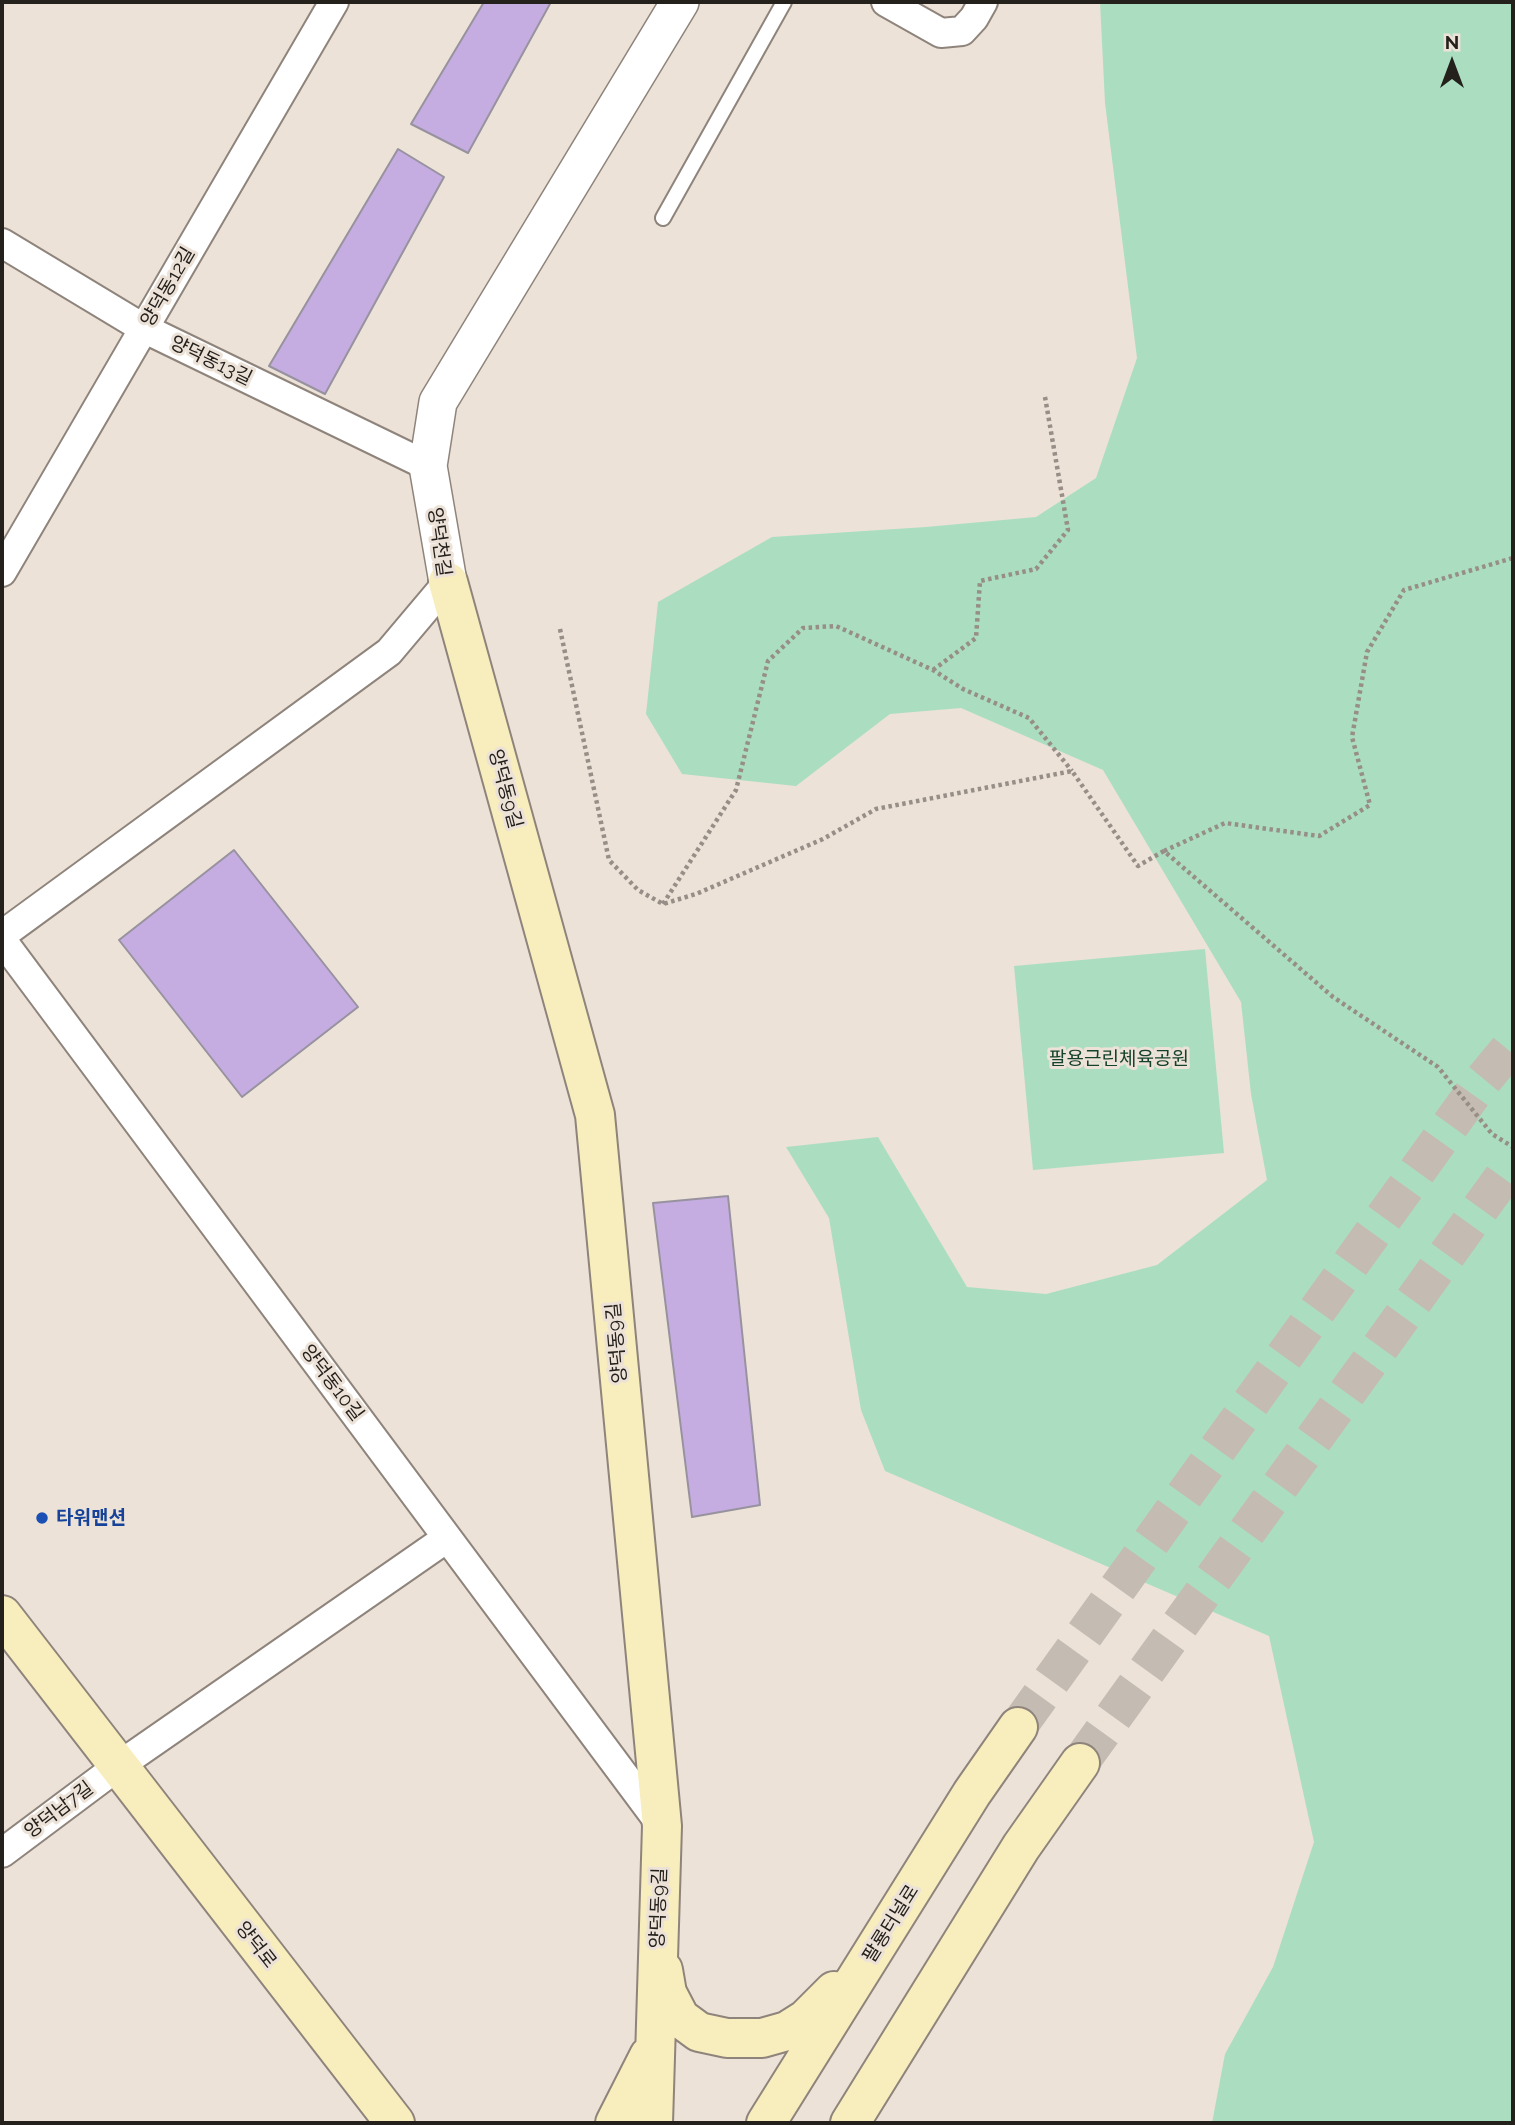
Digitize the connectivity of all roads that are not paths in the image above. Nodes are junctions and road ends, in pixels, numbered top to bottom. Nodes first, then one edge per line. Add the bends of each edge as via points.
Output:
1 (334, 2) edge
2 (680, 2) edge
3 (784, 2) edge
4 (886, 2) edge
5 (983, 2) edge
6 (663, 218) dead end
7 (2, 243) edge
8 (143, 328) junction
9 (428, 466) junction
10 (2, 572) edge
11 (448, 582) junction
12 (2, 938) edge
13 (447, 1538) junction
14 (2, 1615) edge
15 (1018, 1727) tunnel mouth
16 (1080, 1763) tunnel mouth
17 (117, 1767) junction
18 (662, 1826) junction
19 (2, 1853) edge
20 (892, 1923) junction
21 (657, 1943) junction
22 (943, 1973) junction
23 (653, 2048) junction
24 (386, 2117) edge
25 (615, 2123) edge
26 (653, 2123) edge
27 (766, 2123) edge
28 (850, 2123) edge
29 (877, 2123) edge

1 - 8 street, 양덕동12길
2 - 9 street, 양덕천길 via 438,402
3 - 6 lane
4 - 5 street via 941,33 962,30
7 - 8 street, 양덕동13길
8 - 9 street, 양덕동13길
8 - 10 street, 양덕동12길
9 - 11 street, 양덕천길
11 - 12 street, 양덕천길 via 389,652
11 - 18 main road, 양덕동9길 via 595,1115
12 - 13 street, 양덕동10길
13 - 17 street
13 - 18 street, 양덕동10길
14 - 17 main road, 양덕로
15 - 20 main road, 팔룡터널로
16 - 22 main road via 1021,1847
17 - 19 street, 양덕남7길
17 - 24 main road, 양덕로
18 - 21 main road, 양덕동9길
20 - 21 main road via 806,2020 762,2038 699,2032 680,2018 667,1993
20 - 27 main road, 팔룡터널로
21 - 23 main road, 양덕동9길
22 - 28 main road
22 - 29 main road
23 - 25 main road
23 - 26 main road, 양덕동9길

